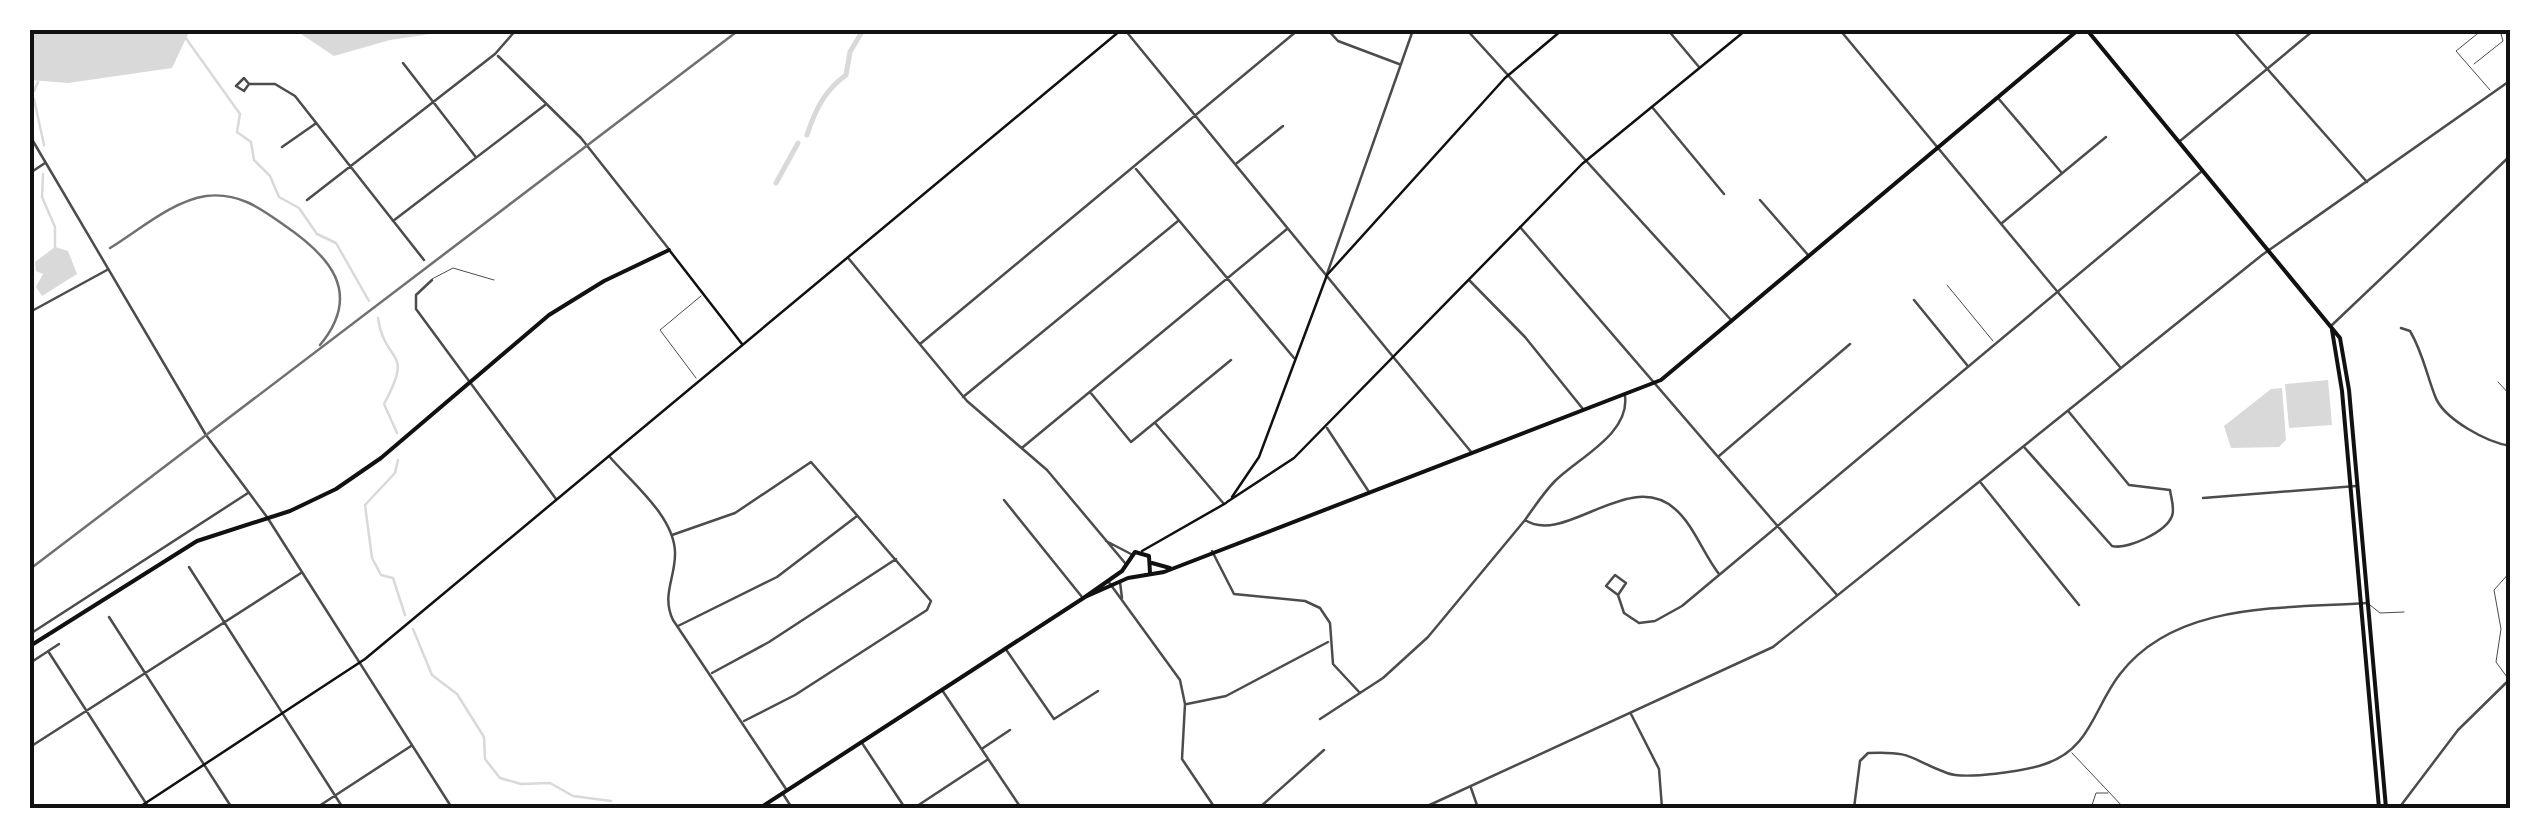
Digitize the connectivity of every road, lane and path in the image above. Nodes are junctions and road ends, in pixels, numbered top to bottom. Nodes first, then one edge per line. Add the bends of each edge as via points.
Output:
1 (516, 30) edge
2 (1124, 30) edge
3 (1298, 30) edge
4 (1328, 30) edge
5 (1413, 30) edge
6 (1476, 30) edge
7 (1562, 30) edge
8 (1668, 30) edge
9 (1746, 30) edge
10 (1840, 30) edge
11 (2078, 30) edge
12 (2087, 30) edge
13 (2233, 30) edge
14 (2314, 30) edge
15 (2482, 30) edge
16 (2500, 30) edge
17 (1469, 32) edge
18 (496, 54) junction
19 (402, 62) dead end
20 (1401, 64) junction
21 (2471, 66) junction
22 (1699, 68) junction
23 (2268, 69) junction
24 (1508, 75) junction
25 (2511, 80) edge
26 (249, 84) dead end
27 (2494, 94) junction
28 (1998, 97) junction
29 (434, 103) junction
30 (546, 104) junction
31 (1652, 106) junction
32 (1196, 116) junction
33 (316, 124) junction
34 (1282, 126) dead end
35 (30, 136) edge
36 (2106, 136) dead end
37 (2179, 142) junction
38 (282, 147) dead end
39 (1938, 149) junction
40 (2511, 156) edge
41 (476, 158) junction
42 (1586, 161) junction
43 (46, 162) junction
44 (1236, 164) junction
45 (351, 167) junction
46 (1134, 168) junction
47 (2203, 170) junction
48 (30, 173) edge
49 (2062, 173) junction
50 (2368, 183) junction
51 (1724, 194) dead end
52 (308, 200) dead end
53 (1760, 200) dead end
54 (1178, 221) junction
55 (393, 222) junction
56 (2000, 224) junction
57 (1520, 227) junction
58 (1288, 228) junction
59 (669, 250) junction
60 (2269, 250) junction
61 (848, 257) junction
62 (1810, 257) junction
63 (424, 260) dead end
64 (108, 270) junction
65 (1327, 275) junction
66 (432, 280) joint
67 (494, 280) dead end
68 (1226, 280) junction
69 (1468, 280) junction
70 (1947, 285) dead end
71 (2057, 292) junction
72 (704, 294) junction
73 (1914, 300) dead end
74 (30, 312) edge
75 (1732, 322) junction
76 (2331, 325) junction
77 (2401, 328) dead end
78 (920, 344) junction
79 (1850, 344) dead end
80 (1996, 344) junction
81 (743, 345) junction
82 (1394, 356) junction
83 (1231, 360) dead end
84 (1296, 360) junction
85 (1968, 366) junction
86 (2120, 368) junction
87 (470, 381) junction
88 (699, 381) junction
89 (1657, 382) junction
90 (2498, 382) dead end
91 (1090, 391) junction
92 (1625, 395) junction
93 (2511, 396) edge
94 (964, 397) junction
95 (1584, 410) junction
96 (2068, 411) junction
97 (1155, 422) junction
98 (1326, 426) junction
99 (2511, 446) edge
100 (1022, 447) junction
101 (2024, 447) junction
102 (1472, 453) junction
103 (609, 456) junction
104 (1719, 456) junction
105 (1249, 478) junction
106 (1265, 478) junction
107 (1980, 482) junction
108 (2354, 486) junction
109 (249, 492) junction
110 (1368, 492) junction
111 (2203, 498) dead end
112 (557, 500) junction
113 (1004, 500) dead end
114 (1226, 503) junction
115 (858, 515) junction
116 (267, 517) junction
117 (1526, 520) junction
118 (1778, 526) junction
119 (672, 534) junction
120 (1105, 540) junction
121 (1159, 544) junction
122 (1142, 551) junction
123 (1212, 551) junction
124 (1131, 554) junction
125 (896, 559) junction
126 (1152, 560) junction
127 (1126, 566) junction
128 (188, 568) dead end
129 (1170, 568) junction
130 (2511, 571) edge
131 (302, 572) junction
132 (1149, 574) junction
133 (1720, 575) junction
134 (1134, 576) junction
135 (1120, 580) junction
136 (1109, 583) junction
137 (1618, 595) junction
138 (1838, 596) junction
139 (1084, 597) junction
140 (1123, 600) junction
141 (2365, 603) junction
142 (2080, 605) dead end
143 (2404, 612) dead end
144 (109, 617) dead end
145 (224, 622) junction
146 (677, 626) junction
147 (30, 634) edge
148 (1330, 642) junction
149 (59, 644) dead end
150 (30, 646) edge
151 (1005, 648) junction
152 (48, 651) junction
153 (30, 663) edge
154 (360, 663) junction
155 (146, 673) junction
156 (710, 674) junction
157 (2510, 680) edge
158 (941, 689) junction
159 (1098, 691) dead end
160 (1360, 693) junction
161 (1185, 704) junction
162 (87, 711) junction
163 (282, 713) junction
164 (1631, 714) junction
165 (1320, 719) dead end
166 (744, 722) junction
167 (1010, 730) dead end
168 (861, 742) junction
169 (412, 745) junction
170 (30, 747) edge
171 (982, 749) junction
172 (1324, 750) dead end
173 (2070, 751) junction
174 (988, 759) junction
175 (203, 764) junction
176 (1470, 787) junction
177 (785, 791) junction
178 (2110, 795) junction
179 (335, 796) junction
180 (145, 802) junction
181 (138, 808) edge
182 (149, 808) edge
183 (232, 808) edge
184 (316, 808) edge
185 (343, 808) edge
186 (452, 808) edge
187 (760, 808) edge
188 (792, 808) edge
189 (905, 808) edge
190 (914, 808) edge
191 (1021, 808) edge
192 (1215, 808) edge
193 (1259, 808) edge
194 (1423, 808) edge
195 (1478, 808) edge
196 (1662, 808) edge
197 (1854, 808) edge
198 (2090, 808) edge
199 (2124, 808) edge
200 (2382, 808) edge
201 (2399, 808) edge

1 - 18 street
2 - 32 street
2 - 61 main road
3 - 32 street
4 - 20 street via 1338,41
5 - 20 street
6 - 17 street
7 - 24 main road
8 - 22 street
9 - 22 main road
10 - 39 street
11 - 28 main road
12 - 37 main road
13 - 23 street
14 - 23 street
15 - 21 lane via 2456,52
16 - 21 lane via 2504,41
17 - 24 street
18 - 29 street
18 - 30 street
19 - 29 street
20 - 65 street
21 - 27 lane
22 - 31 main road
23 - 37 street
23 - 50 street
24 - 42 street
24 - 65 main road
25 - 27 street
26 - 33 street via 288,91
27 - 50 street
28 - 39 main road
28 - 49 street
29 - 41 street
29 - 45 street
30 - 41 street
30 - 59 street
31 - 42 main road
31 - 51 street
32 - 44 street
32 - 46 street
33 - 38 street
33 - 45 street
34 - 44 street
35 - 43 street
36 - 49 street
37 - 47 main road
39 - 56 street
39 - 62 main road
40 - 76 street
41 - 55 street
42 - 57 main road
42 - 75 street
43 - 48 street
43 - 64 street
44 - 58 street
45 - 52 street
45 - 55 street
46 - 54 street
46 - 78 street
47 - 60 main road
47 - 71 street
49 - 56 street
50 - 60 street
53 - 62 street
54 - 68 street
54 - 94 street
55 - 63 street
56 - 71 street
57 - 69 main road
57 - 89 street
58 - 65 street
58 - 68 street
59 - 72 main road
59 - 87 main road via 567,302
60 - 76 main road
60 - 86 street
61 - 78 street
61 - 81 main road
62 - 75 main road
64 - 74 street
64 - 109 street via 206,435
65 - 82 street
65 - 84 main road
66 - 67 lane via 453,268
66 - 87 street via 416,295 416,309
68 - 84 street
68 - 91 street
69 - 82 main road
69 - 95 street
70 - 80 lane
71 - 80 street
71 - 86 street
72 - 81 main road
72 - 88 lane via 660,330
73 - 85 street
75 - 89 main road
76 - 108 main road
77 - 99 street via 2410,330 2422,350 2439,402 2484,441
78 - 94 street
79 - 104 street
80 - 85 street
81 - 88 main road
82 - 98 main road
82 - 102 street
83 - 97 street
84 - 105 main road
85 - 118 street
86 - 96 street
87 - 112 street
87 - 116 main road via 360,474
88 - 103 main road
89 - 92 main road
89 - 104 street
90 - 93 lane
91 - 97 street via 1131,442
91 - 100 street
92 - 95 main road
92 - 117 street via 1615,428 1553,483
94 - 100 street
95 - 102 main road
96 - 101 street
96 - 101 street via 2129,485 2168,489 2173,512 2166,524 2127,547 2114,547
97 - 114 street
98 - 106 main road
98 - 110 street
100 - 120 street
101 - 107 street
102 - 110 main road
103 - 112 main road
103 - 119 street
104 - 118 street
105 - 106 main road
105 - 114 main road
106 - 114 main road
107 - 138 street
107 - 142 street
108 - 111 street
108 - 141 main road
109 - 116 street
109 - 147 street
110 - 123 main road
112 - 154 main road
113 - 139 street
114 - 121 main road
115 - 119 street via 810,462 735,512
115 - 125 street
115 - 146 street via 777,578
116 - 131 street
116 - 150 main road via 197,541
117 - 133 street via 1550,526 1618,500 1665,502 1679,512
117 - 160 street via 1428,637
118 - 133 street
118 - 138 street
119 - 146 street via 676,558 667,602
120 - 124 street
120 - 127 street
121 - 122 main road
121 - 126 main road
122 - 124 main road
122 - 126 main road
123 - 129 main road
123 - 148 street via 1230,592 1316,604 1330,623
124 - 127 main road
125 - 156 street
125 - 166 street via 930,606
126 - 129 main road
126 - 132 main road
127 - 134 main road
127 - 136 main road
128 - 145 street
129 - 132 main road
130 - 157 lane via 2494,590 2501,629 2496,662
131 - 145 street
131 - 154 street
132 - 134 main road
133 - 137 street via 1648,623 1629,618
134 - 135 main road
135 - 136 main road
135 - 140 street
136 - 139 main road
136 - 140 street
137 - 137 street via 1626,583 1615,575 1606,586
138 - 164 street via 1768,650
139 - 151 main road
140 - 161 street via 1177,674
141 - 143 lane via 2380,612
141 - 173 street via 2213,617 2172,630 2122,670 2092,726
141 - 200 main road
144 - 155 street
145 - 155 street
145 - 163 street
146 - 156 street
148 - 160 street via 1339,674
148 - 161 street via 1226,696
149 - 152 street
151 - 158 main road
151 - 159 street via 1054,719
152 - 153 street
152 - 162 street
154 - 163 main road
154 - 169 street
155 - 162 street
155 - 175 street
156 - 166 street
157 - 201 street via 2458,730
158 - 168 main road
158 - 171 street
160 - 165 street
161 - 192 street via 1182,759
162 - 170 street
162 - 180 street
163 - 175 main road
163 - 179 street
164 - 176 street
164 - 196 street via 1659,769
166 - 177 street
167 - 171 street
168 - 177 main road
168 - 189 street
169 - 179 street
169 - 186 street
171 - 174 street
172 - 193 street
173 - 178 lane
173 - 197 street via 2035,767 1956,775 1912,754 1868,753 1860,761
174 - 190 street
174 - 191 street
175 - 180 main road
175 - 183 street
176 - 194 street
176 - 195 street
177 - 187 main road
177 - 188 street
178 - 198 lane via 2096,793
178 - 199 lane
179 - 184 street
179 - 185 street
180 - 181 main road
180 - 182 street

